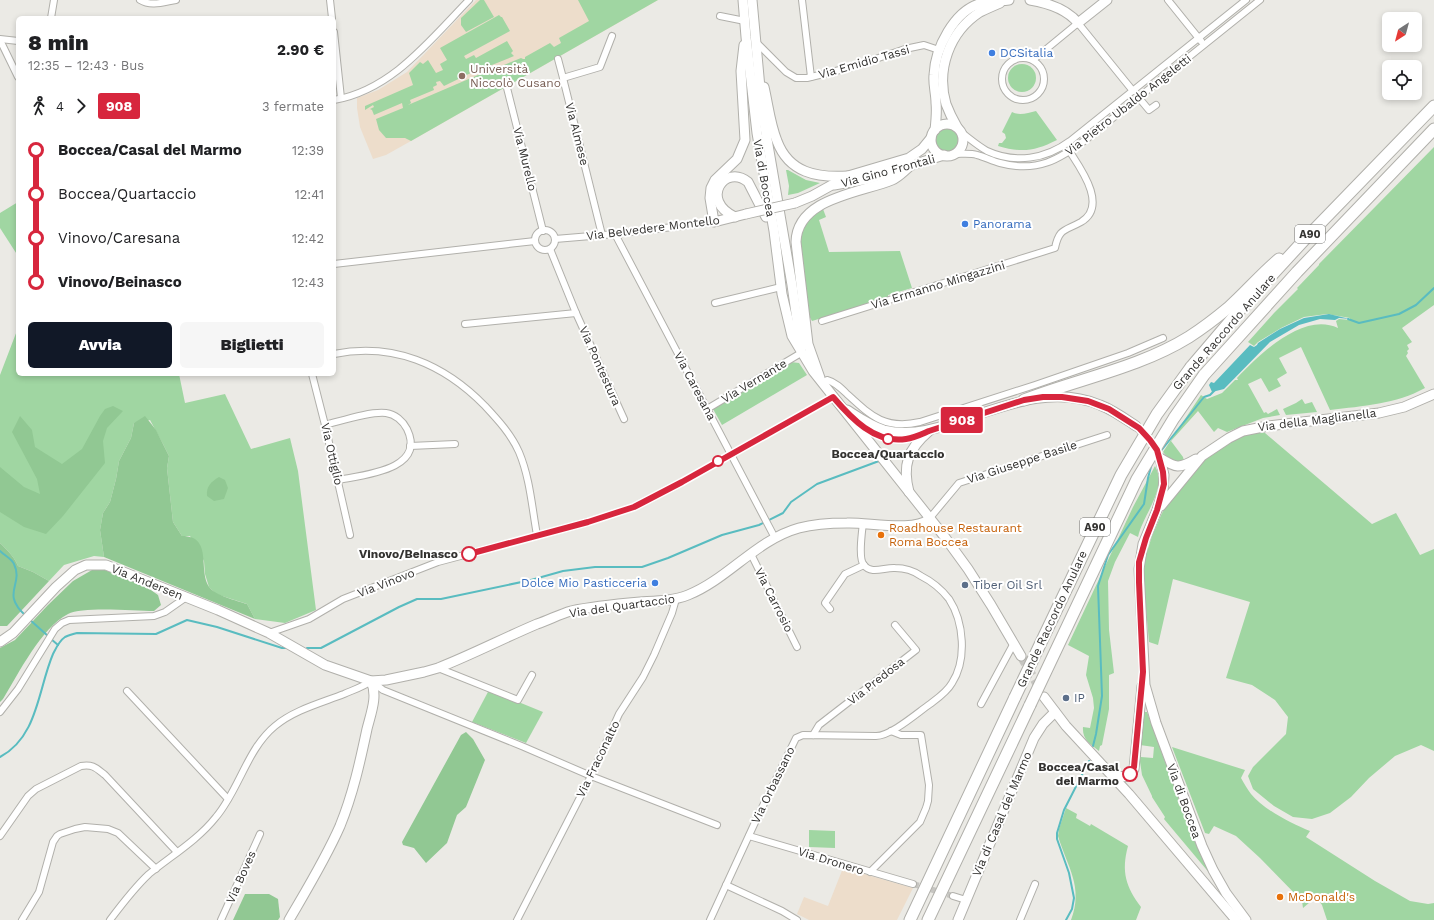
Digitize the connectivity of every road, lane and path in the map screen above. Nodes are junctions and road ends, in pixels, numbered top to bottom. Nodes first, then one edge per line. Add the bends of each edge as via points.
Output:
1 (140, 0) edge
2 (176, 0) edge
3 (330, 0) edge
4 (469, 0) edge
5 (743, 0) edge
6 (752, 0) edge
7 (802, 0) edge
8 (1006, 0) edge
9 (1009, 0) edge
10 (1030, 0) edge
11 (1108, 0) edge
12 (1168, 0) edge
13 (1246, 0) edge
14 (1260, 0) edge
15 (54, 3) edge
16 (982, 4) edge
17 (51, 16) edge
18 (332, 16) edge
19 (720, 16) dead end
20 (744, 21) junction
21 (1078, 23) junction
22 (612, 36) dead end
23 (746, 37) junction
24 (1198, 38) junction
25 (0, 40) edge
26 (16, 41) edge
27 (756, 41) junction
28 (1204, 45) junction
29 (939, 50) junction
30 (336, 51) edge
31 (558, 59) dead end
32 (1033, 60) junction
33 (758, 70) junction
34 (16, 73) edge
35 (811, 77) junction
36 (564, 78) junction
37 (507, 88) dead end
38 (1133, 91) junction
39 (1434, 96) edge
40 (341, 98) junction
41 (1139, 98) junction
42 (336, 99) edge
43 (1156, 106) dead end
44 (1434, 106) edge
45 (1412, 128) junction
46 (959, 130) junction
47 (1433, 131) edge
48 (933, 134) junction
49 (1070, 152) junction
50 (956, 154) junction
51 (944, 155) junction
52 (909, 167) junction
53 (848, 176) junction
54 (831, 186) junction
55 (774, 208) joint
56 (735, 216) junction
57 (714, 222) junction
58 (543, 230) junction
59 (774, 231) junction
60 (615, 234) junction
61 (602, 235) junction
62 (1306, 238) junction
63 (555, 239) junction
64 (535, 241) junction
65 (550, 249) junction
66 (336, 264) edge
67 (781, 287) junction
68 (715, 303) dead end
69 (576, 313) junction
70 (822, 321) dead end
71 (465, 324) dead end
72 (1163, 338) dead end
73 (801, 353) junction
74 (336, 354) edge
75 (313, 376) edge
76 (822, 383) junction
77 (1434, 394) edge
78 (833, 397) junction
79 (1024, 400) junction
80 (842, 407) junction
81 (707, 409) junction
82 (624, 418) dead end
83 (325, 425) junction
84 (1136, 426) tunnel mouth
85 (929, 431) junction
86 (1107, 435) dead end
87 (456, 444) dead end
88 (410, 446) junction
89 (731, 454) junction
90 (1202, 456) junction
91 (338, 480) junction
92 (910, 494) junction
93 (1157, 510) junction
94 (929, 519) junction
95 (863, 523) junction
96 (350, 535) dead end
97 (537, 535) junction
98 (775, 538) junction
99 (751, 554) junction
100 (864, 565) junction
101 (185, 598) junction
102 (676, 599) junction
103 (830, 609) dead end
104 (895, 625) dead end
105 (269, 634) junction
106 (0, 642) edge
107 (1014, 643) junction
108 (797, 647) dead end
109 (1021, 656) tunnel mouth
110 (438, 668) junction
111 (1143, 672) junction
112 (532, 675) dead end
113 (371, 681) junction
114 (127, 691) dead end
115 (1044, 696) tunnel mouth
116 (981, 704) dead end
117 (0, 712) edge
118 (1055, 712) junction
119 (891, 731) junction
120 (813, 735) junction
121 (1108, 770) junction
122 (590, 776) junction
123 (228, 800) junction
124 (717, 825) dead end
125 (260, 834) dead end
126 (0, 836) edge
127 (749, 836) junction
128 (177, 852) junction
129 (156, 869) junction
130 (870, 872) junction
131 (913, 884) tunnel mouth
132 (1035, 884) dead end
133 (726, 885) junction
134 (953, 896) tunnel mouth
135 (966, 900) junction
136 (22, 920) edge
137 (110, 920) edge
138 (221, 920) edge
139 (289, 920) edge
140 (517, 920) edge
141 (710, 920) edge
142 (797, 920) edge
143 (910, 920) edge
144 (928, 920) edge
145 (958, 920) edge
146 (1020, 920) edge
147 (1236, 920) edge
148 (1246, 920) edge

1 - 2 street via 152,4
3 - 18 street
4 - 40 street via 399,70 372,86
5 - 20 main road, Via di Boccea
6 - 27 main road, Via di Boccea
7 - 35 street
8 - 9 main road
8 - 16 main road
10 - 21 main road via 1057,8 1072,16
11 - 21 main road
12 - 24 street
13 - 24 street, Via Pietro Ubaldo Angeletti
14 - 28 street, Via Pietro Ubaldo Angeletti
15 - 17 street
16 - 29 main road via 958,19
16 - 46 main road via 960,30 949,48 945,61 944,95
19 - 20 street
20 - 23 main road, Via di Boccea
21 - 32 street
21 - 38 street
22 - 36 street via 600,67
23 - 57 main road via 741,71 745,140 737,159 711,188
23 - 59 main road, Via di Boccea via 757,133
24 - 28 street
24 - 38 street, Via Pietro Ubaldo Angeletti
25 - 26 street
25 - 34 street
27 - 33 main road, Via di Boccea
27 - 35 street, Via Emidio Tassi via 790,75 799,78
28 - 41 street, Via Pietro Ubaldo Angeletti
29 - 35 street, Via Emidio Tassi via 924,45
29 - 48 main road via 934,75 937,111
30 - 40 street
31 - 36 street, Via Almese
32 - 32 street via 1013,60 1003,69 1002,84 1016,99 1034,96 1042,87 1042,69
33 - 53 main road via 776,139 787,158 799,169 813,175
33 - 73 main road, Via di Boccea via 766,140 792,285
36 - 61 street, Via Almese
37 - 58 street, Via Murello
38 - 46 street, Via Pietro Ubaldo Angeletti via 1066,145 1040,156 1019,158 999,155 983,148
39 - 45 highway
40 - 42 street
41 - 43 street via 1149,110
41 - 49 street, Via Pietro Ubaldo Angeletti
44 - 45 highway, Grande Raccordo Anulare / A90
45 - 62 highway, Grande Raccordo Anulare / A90
46 - 48 main road via 952,124 945,124
46 - 50 main road via 963,138
47 - 144 highway, Grande Raccordo Anulare / A90, bridge via 1297,272 1204,375 1165,431 1137,479
48 - 51 main road via 934,148
48 - 53 main road, Via Gino Frontali via 922,149 910,158
49 - 50 street, Via Pietro Ubaldo Angeletti via 1050,162 1025,167 1010,166 974,154
49 - 70 street, Via Ermanno Mingazzini via 1091,190 1092,208 1086,219 1059,234 1055,248
50 - 51 main road
51 - 52 main road, Via Gino Frontali
52 - 54 main road, Via Gino Frontali
52 - 76 main road via 892,180 817,207 806,216 799,227 796,242 808,344
53 - 54 main road, Via Gino Frontali
54 - 55 main road, Via Gino Frontali, bridge via 807,199
55 - 56 main road, Via Belvedere Montello, bridge
56 - 57 main road, Via Belvedere Montello
56 - 59 main road via 724,210 717,197 718,187 722,182 734,177 748,182
57 - 60 street, Via Belvedere Montello
58 - 63 street via 552,233
58 - 64 street via 538,233
59 - 67 main road, Via di Boccea
60 - 61 street, Via Belvedere Montello
60 - 81 street, Via Caresana
61 - 63 street, Via Belvedere Montello
62 - 79 highway via 1264,271 1212,321 1189,337 1147,358
62 - 143 highway, Grande Raccordo Anulare / A90, bridge via 1191,367 1153,420 1122,475
63 - 65 street
64 - 65 street via 540,249
64 - 66 street
65 - 69 street, Via Pontestura
67 - 68 street
67 - 73 main road, Via di Boccea via 789,326
69 - 71 street, Via Pontestura
69 - 82 street, Via Pontestura
72 - 76 street via 1128,353 1035,385 915,423 897,424 882,421 835,383 828,380
73 - 76 main road, Via di Boccea
73 - 81 street, Via Vernante
74 - 97 street via 370,350 404,357 436,367 465,388 494,416 516,446 526,476
75 - 83 street, Via Ottiglio
76 - 78 main road, Via di Boccea
77 - 90 main road, Via della Maglianella via 1404,407 1379,413 1250,429 1229,438
78 - 80 main road, Via di Boccea
78 - 89 street, Via Vinovo
79 - 84 main road, Via di Boccea via 1051,397 1083,400 1109,409
79 - 85 main road, Via di Boccea
80 - 85 main road, Via di Boccea via 884,430
80 - 92 main road, Via di Boccea
81 - 89 street, Via Caresana
83 - 88 street via 376,413 388,414 399,419 406,427 410,436
83 - 91 street, Via Ottiglio
85 - 92 main road, Via di Boccea via 916,442 910,454 907,474
86 - 94 street, Via Giuseppe Basile via 959,483
87 - 88 street
88 - 91 street via 405,457 391,468
89 - 97 street, Via Vinovo via 634,507
89 - 98 street, Via Caresana
90 - 93 main road, Via della Maglianella
90 - 93 main road, Via di Boccea via 1179,467 1172,466 1160,458 1164,484
91 - 96 street, Via Ottiglio
92 - 94 main road, Via di Boccea
93 - 111 main road, Via di Boccea via 1144,544 1139,569
94 - 95 main road, Via del Quartaccio via 924,523 910,526
94 - 107 main road, Via di Boccea via 968,569
95 - 98 main road, Via del Quartaccio via 815,524
95 - 100 street via 861,559
97 - 105 street, Via Vinovo via 438,562 343,599 309,619
98 - 99 main road, Via del Quartaccio
99 - 102 main road, Via del Quartaccio via 706,586
99 - 108 street, Via Carrosio
100 - 103 street via 844,576 825,603
100 - 119 street, Via Orbassano via 872,570 906,569 929,581 945,595 952,606 962,640 960,663 950,687
101 - 105 main road, Via Andersen
101 - 106 main road, Via Andersen via 106,565 90,565 78,568 69,575
101 - 117 street via 165,612 154,616 69,620 59,625
102 - 110 main road, Via del Quartaccio via 612,604 565,613
102 - 122 street, Via Fraconalto via 654,655 619,714
104 - 120 street, Via Predosa via 916,650 819,725
105 - 113 main road, Via del Quartaccio via 320,663
107 - 109 main road, Via di Boccea
107 - 116 street
110 - 112 street via 518,700
110 - 113 main road, Via del Quartaccio
111 - 121 main road, Via di Boccea via 1134,769 1122,777
111 - 148 main road, Via di Boccea via 1151,709 1202,846 1226,893
113 - 122 street via 383,690 524,746
113 - 123 street via 296,713 275,726 253,755
113 - 139 main road via 375,694 352,794 336,835
114 - 123 street
115 - 118 main road, Via di Boccea
118 - 121 main road, Via di Boccea
118 - 135 main road, Via di Casal del Marmo via 1043,724 1032,743
119 - 120 street, Via Orbassano via 879,736
119 - 130 street via 904,735 921,735 929,785 928,801 920,822
120 - 127 street, Via Orbassano via 801,735 795,740
121 - 147 main road, Via di Boccea
122 - 124 street
122 - 140 street, Via Fraconalto
123 - 128 street via 212,822
125 - 138 street, Via Boves
126 - 128 street via 28,796 36,789 88,764 105,775
127 - 130 street, Via Dronero
127 - 133 street, Via Orbassano
128 - 129 street
129 - 136 street via 113,830 85,827 60,834 53,842 39,892
129 - 137 street via 132,891
130 - 131 street, Via Dronero
132 - 146 street
133 - 141 street, Via Orbassano
133 - 142 street
134 - 135 street
135 - 145 main road, Via di Casal del Marmo

